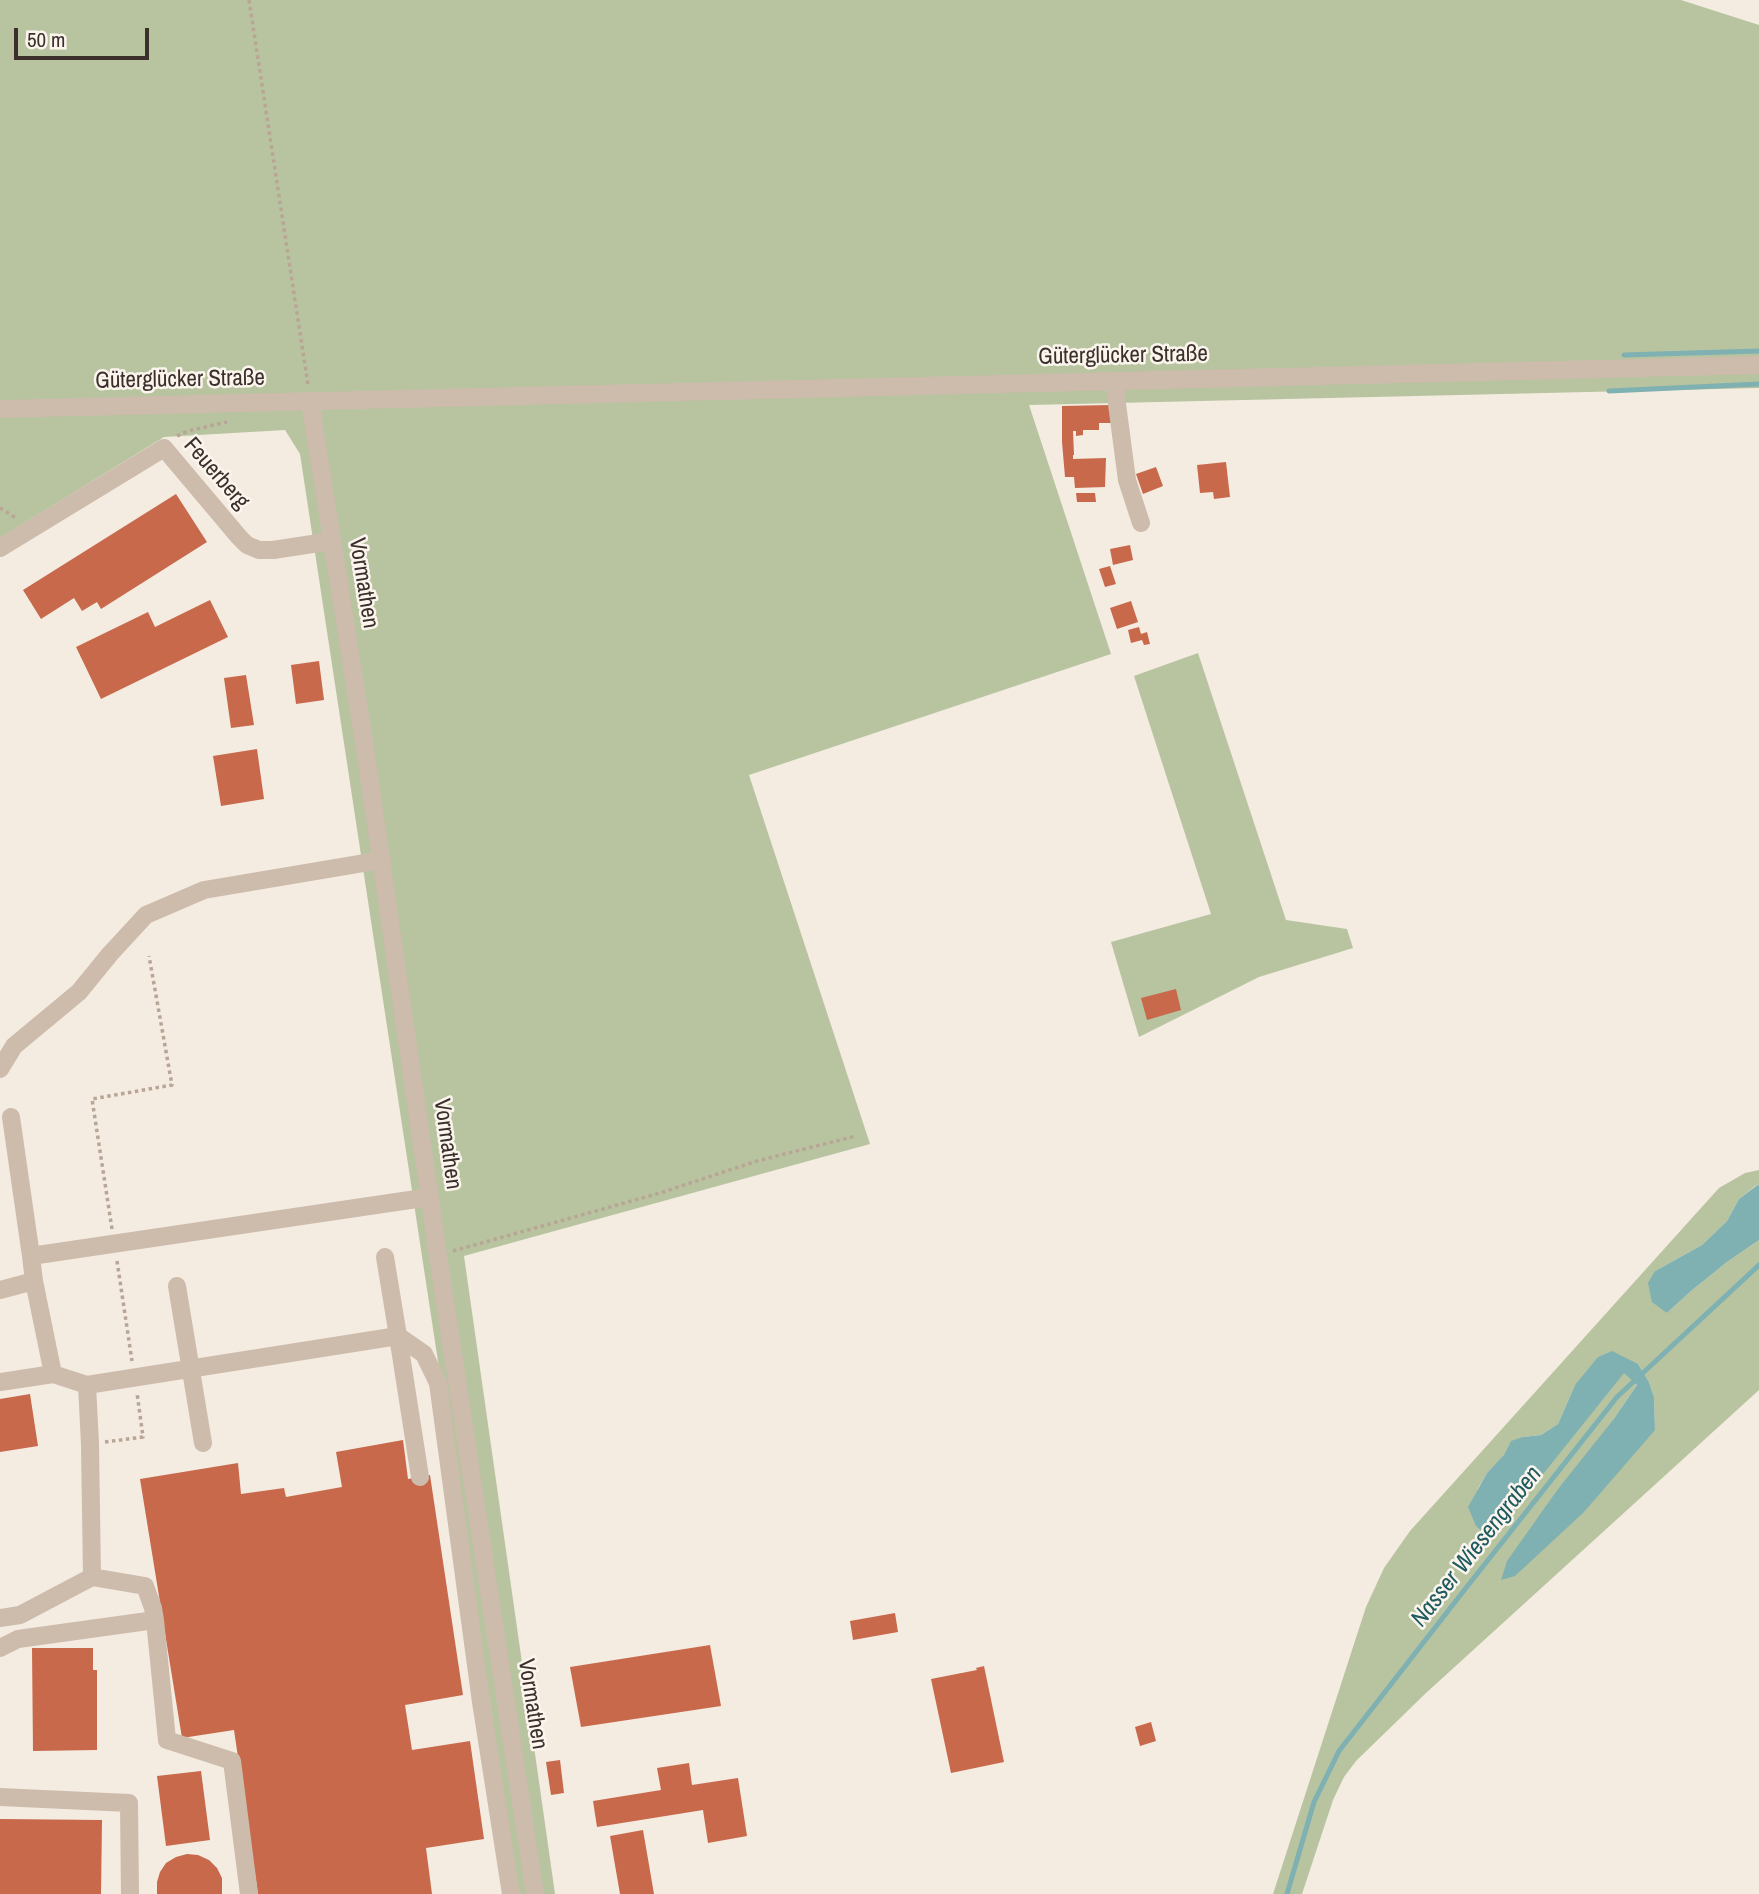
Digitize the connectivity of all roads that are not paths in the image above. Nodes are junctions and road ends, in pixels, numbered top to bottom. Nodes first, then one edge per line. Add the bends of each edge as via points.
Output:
1 (1759, 365) edge
2 (1116, 381) junction
3 (310, 401) junction
4 (0, 409) edge
5 (1141, 523) dead end
6 (332, 541) junction
7 (0, 548) edge
8 (382, 860) junction
9 (7, 1047) edge
10 (0, 1069) edge
11 (11, 1117) dead end
12 (430, 1197) junction
13 (31, 1256) junction
14 (385, 1257) dead end
15 (34, 1280) junction
16 (177, 1286) dead end
17 (0, 1290) edge
18 (398, 1336) junction
19 (191, 1370) junction
20 (53, 1374) junction
21 (0, 1382) edge
22 (87, 1385) junction
23 (203, 1443) dead end
24 (420, 1477) dead end
25 (92, 1577) junction
26 (0, 1618) edge
27 (155, 1620) junction
28 (0, 1648) edge
29 (0, 1797) edge
30 (130, 1894) edge
31 (249, 1894) edge
32 (511, 1894) edge
33 (535, 1894) edge

1 - 2 street, Güterglücker Straße
2 - 3 street, Güterglücker Straße
2 - 5 street via 1128,480
3 - 4 street, Güterglücker Straße
3 - 6 street, Vormathen
6 - 7 street, Feuerberg via 273,550 247,545 164,448
6 - 8 street, Vormathen
8 - 9 street via 204,890 146,915 79,992
8 - 12 street, Vormathen
9 - 10 street
11 - 13 street
12 - 13 street
12 - 33 street, Vormathen
13 - 15 street
14 - 18 street
15 - 17 street
15 - 20 street
16 - 19 street
18 - 19 street
18 - 24 street
18 - 32 street via 424,1354 438,1382
19 - 22 street
19 - 23 street
20 - 21 street
20 - 22 street
22 - 25 street
25 - 26 street via 20,1615
25 - 27 street via 145,1586
27 - 28 street via 18,1639
27 - 31 street via 167,1740 232,1761
29 - 30 street via 129,1803

